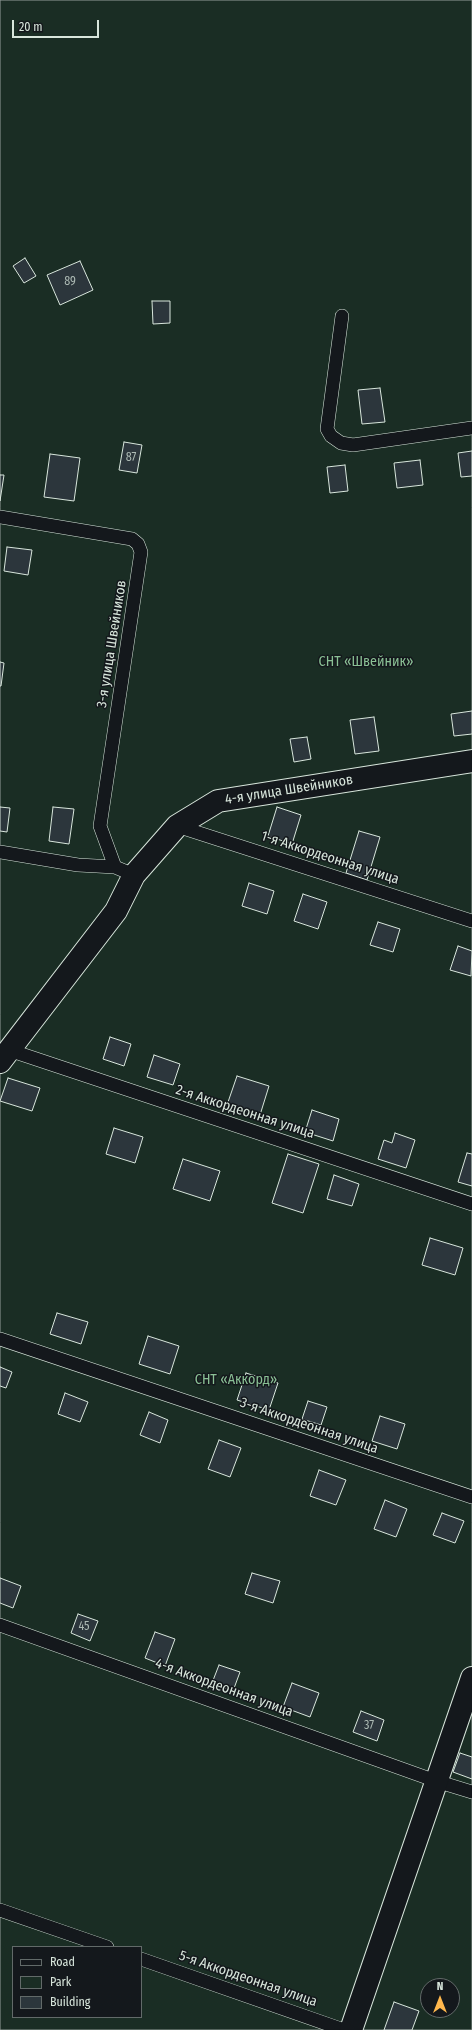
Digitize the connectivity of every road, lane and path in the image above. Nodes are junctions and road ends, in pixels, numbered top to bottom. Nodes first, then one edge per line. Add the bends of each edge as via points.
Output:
1 (342, 316) dead end
2 (472, 428) edge
3 (0, 517) edge
4 (472, 761) edge
5 (177, 826) junction
6 (0, 852) edge
7 (125, 871) junction
8 (472, 921) edge
9 (4, 1056) edge
10 (472, 1204) edge
11 (0, 1339) edge
12 (472, 1497) edge
13 (0, 1625) edge
14 (472, 1678) edge
15 (436, 1781) junction
16 (472, 1792) edge
17 (0, 1910) edge
18 (104, 1946) edge
19 (142, 1959) edge
20 (344, 2030) edge
21 (351, 2030) edge

1 - 2 lane via 326,428 331,436 354,445
3 - 7 lane, 3-я улица Швейников via 132,539 138,544 141,552 100,826
4 - 5 street, 4-я улица Швейников via 218,801
5 - 7 street, 4-я улица Швейников
5 - 8 lane, 1-я Аккордеонная улица
6 - 7 lane
7 - 9 street, 4-я улица Швейников via 116,911
9 - 10 lane, 2-я Аккордеонная улица
11 - 12 lane, 3-я Аккордеонная улица
13 - 15 lane, 4-я Аккордеонная улица
14 - 15 street
15 - 16 lane, 4-я Аккордеонная улица
15 - 21 street
17 - 18 lane
19 - 20 lane, 5-я Аккордеонная улица

